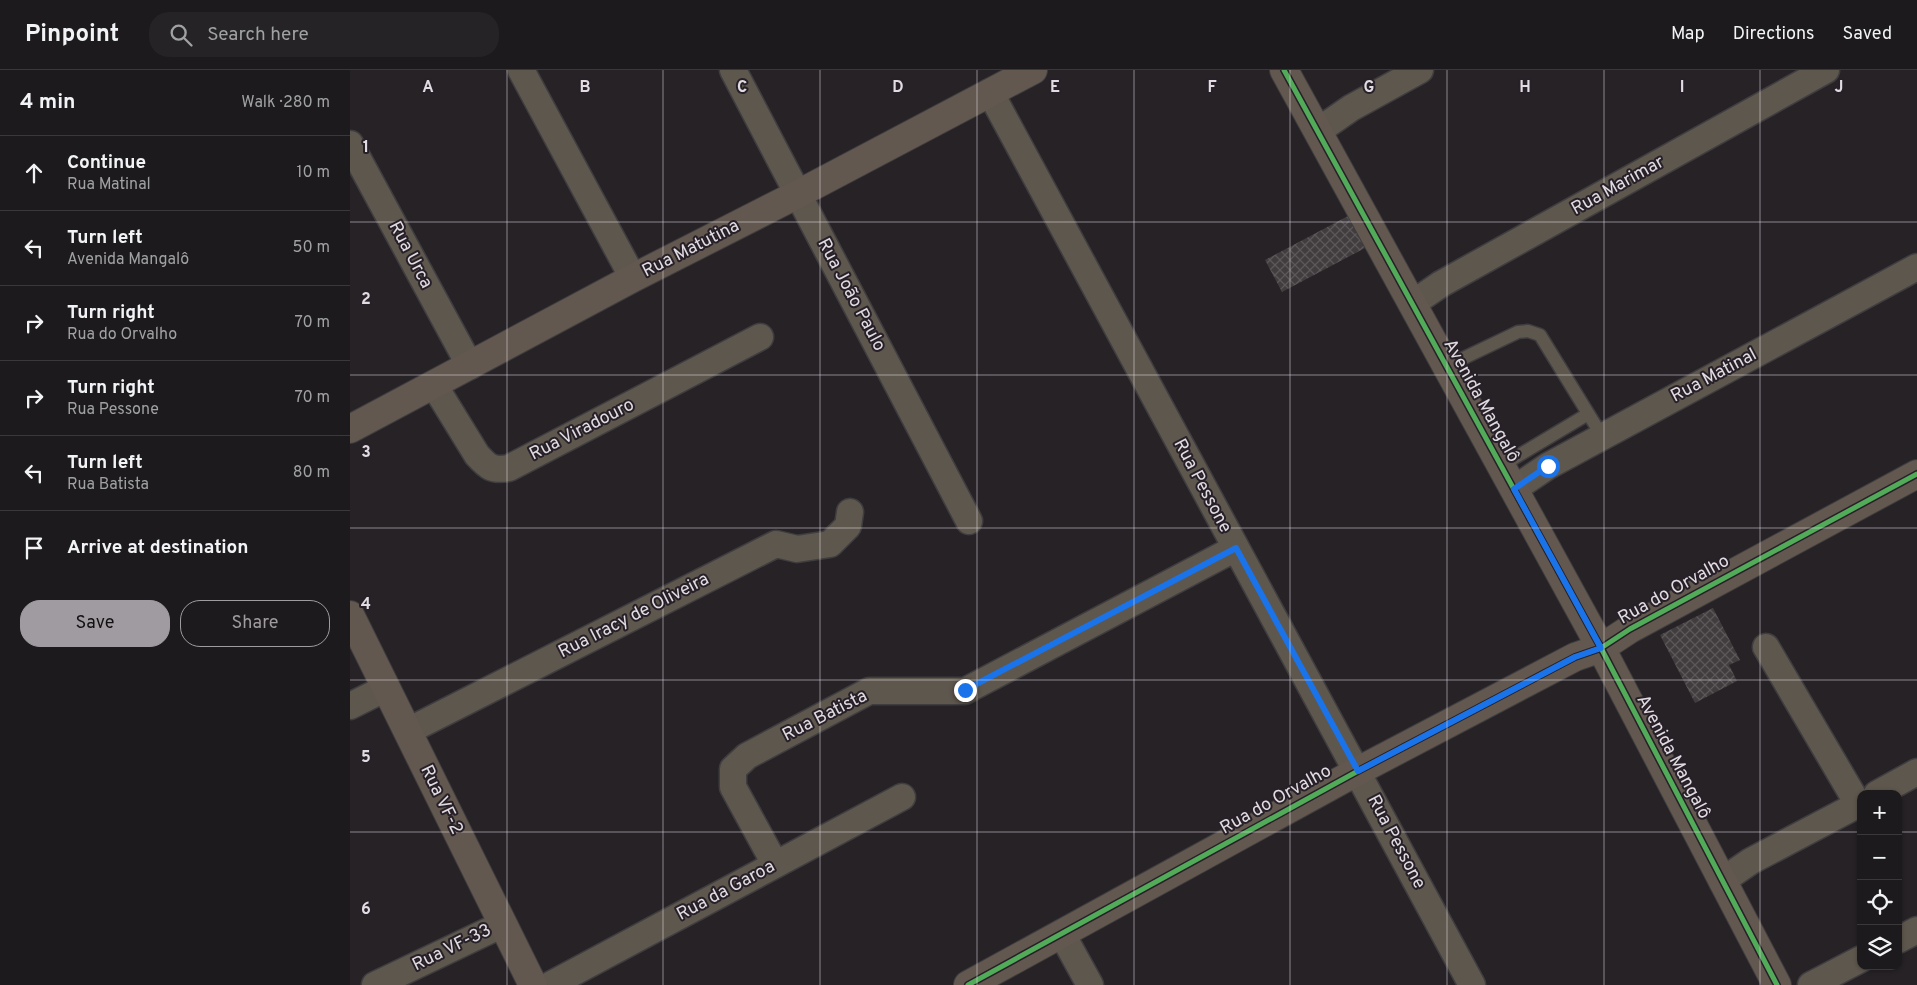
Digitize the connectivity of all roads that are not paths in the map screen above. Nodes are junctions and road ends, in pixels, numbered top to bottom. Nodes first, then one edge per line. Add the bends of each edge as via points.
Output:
1 (521, 70) edge
2 (733, 70) edge
3 (1033, 70) edge
4 (1284, 70) edge
5 (1420, 70) edge
6 (1826, 70) edge
7 (990, 92) junction
8 (1318, 131) junction
9 (350, 144) edge
10 (798, 194) junction
11 (1917, 268) edge
12 (633, 278) junction
13 (1412, 304) junction
14 (760, 337) dead end
15 (470, 366) junction
16 (1447, 366) junction
17 (434, 385) junction
18 (1588, 414) junction
19 (350, 429) edge
20 (1602, 436) junction
21 (1917, 474) edge
22 (1507, 477) junction
23 (850, 512) dead end
24 (969, 521) dead end
25 (1236, 548) junction
26 (350, 615) edge
27 (1601, 648) junction
28 (1766, 648) dead end
29 (386, 688) junction
30 (350, 706) edge
31 (408, 731) junction
32 (1358, 771) junction
33 (1917, 772) edge
34 (1858, 790) edge
35 (1884, 790) edge
36 (902, 797) dead end
37 (1857, 804) edge
38 (775, 864) junction
39 (1722, 881) junction
40 (503, 924) junction
41 (1917, 930) edge
42 (1062, 934) junction
43 (1902, 938) edge
44 (1857, 961) edge
45 (375, 985) edge
46 (533, 985) edge
47 (550, 985) edge
48 (968, 985) edge
49 (1090, 985) edge
50 (1472, 985) edge
51 (1777, 985) edge
52 (1812, 985) edge

1 - 12 street
2 - 10 street, Rua João Paulo
3 - 7 street, Rua Matutina
4 - 8 street, Avenida Mangalô
5 - 8 street via 1351,108
6 - 13 street, Rua Marimar via 1442,284
7 - 10 street, Rua Matutina
7 - 25 street, Rua Pessone
8 - 13 street, Avenida Mangalô
9 - 15 street, Rua Urca
10 - 12 street, Rua Matutina
10 - 24 street, Rua João Paulo
11 - 20 street, Rua Matinal
12 - 15 street, Rua Matutina
13 - 16 street, Avenida Mangalô
14 - 17 street, Rua Viradouro via 509,468 496,470 477,456
15 - 17 street, Rua Matutina
16 - 18 lane via 1518,332 1540,335
16 - 22 street, Avenida Mangalô
17 - 19 street, Rua Matutina
18 - 20 lane
18 - 22 lane
20 - 22 street, Rua Matinal via 1548,466
21 - 27 street, Rua do Orvalho via 1630,629
22 - 27 street, Avenida Mangalô
23 - 31 street, Rua Iracy de Oliveira via 848,526 830,544 796,549 776,544
25 - 32 street, Rua Pessone
25 - 38 street, Rua Batista via 965,690 869,691 747,756 734,769 733,787
26 - 29 street, Rua VF-2
27 - 32 street, Rua do Orvalho via 1575,657
27 - 39 street, Avenida Mangalô
28 - 34 street
29 - 30 street
29 - 31 street, Rua VF-2
31 - 40 street, Rua VF-2
32 - 42 street, Rua do Orvalho
32 - 50 street, Rua Pessone
33 - 35 street
36 - 38 street, Rua da Garoa
37 - 39 street via 1752,861
38 - 47 street, Rua da Garoa
39 - 51 street, Avenida Mangalô
40 - 45 street, Rua VF-33
40 - 46 street, Rua VF-2
41 - 43 street
42 - 48 street, Rua do Orvalho
42 - 49 street
44 - 52 street

